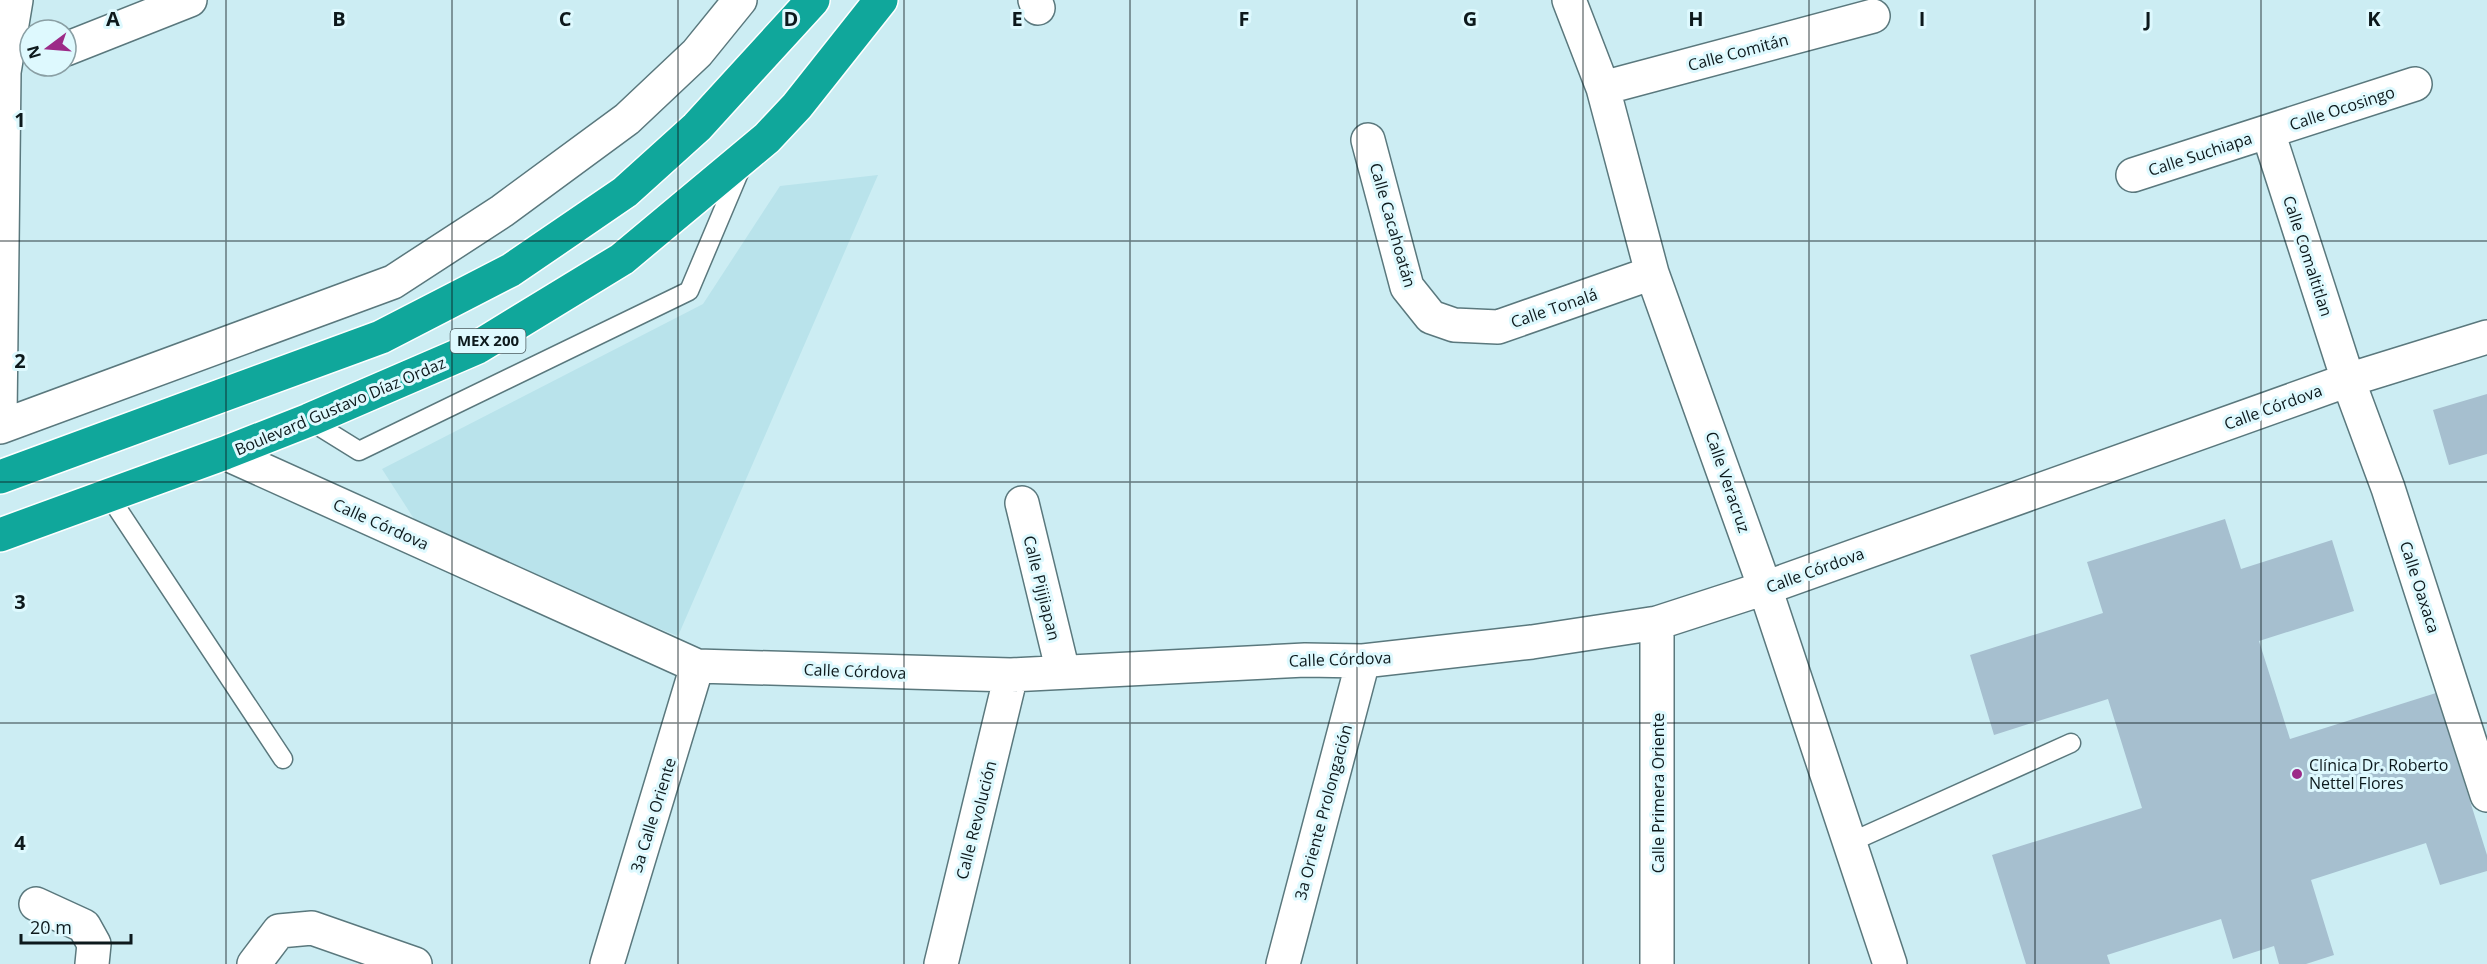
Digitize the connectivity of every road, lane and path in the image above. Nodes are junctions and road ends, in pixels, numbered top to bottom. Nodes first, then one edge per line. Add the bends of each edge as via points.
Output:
1 (16, 0) edge
2 (190, 0) edge
3 (740, 0) edge
4 (813, 0) edge
5 (881, 0) edge
6 (1569, 0) edge
7 (1873, 16) dead end
8 (78, 44) edge
9 (17, 67) edge
10 (2415, 84) dead end
11 (1603, 88) junction
12 (2268, 132) junction
13 (1368, 140) dead end
14 (747, 155) junction
15 (2133, 175) dead end
16 (1652, 273) junction
17 (1454, 325) joint
18 (2487, 337) edge
19 (2348, 380) junction
20 (0, 418) edge
21 (309, 420) junction
22 (0, 427) edge
23 (225, 453) junction
24 (0, 477) edge
25 (110, 496) junction
26 (1022, 503) dead end
27 (0, 535) edge
28 (1765, 588) junction
29 (1657, 623) junction
30 (1363, 661) junction
31 (697, 666) junction
32 (1063, 672) junction
33 (1011, 675) junction
34 (2071, 743) dead end
35 (283, 759) dead end
36 (2487, 795) edge
37 (1851, 842) junction
38 (36, 904) dead end
39 (92, 964) edge
40 (254, 964) edge
41 (415, 964) edge
42 (607, 964) edge
43 (941, 964) edge
44 (1283, 964) edge
45 (1657, 964) edge
46 (1890, 964) edge

1 - 9 street
2 - 8 street
3 - 22 street via 697,53 627,119 502,211 393,282
4 - 24 highway, MEX 200 via 697,128 625,192 511,270 381,337
5 - 14 highway, Boulevard Gustavo Díaz Ordaz / MEX 200 via 796,106
6 - 11 street, Calle Veracruz
7 - 11 street, Calle Comitán
9 - 20 street
10 - 12 street, Calle Ocosingo
11 - 16 street, Calle Veracruz
12 - 15 street, Calle Suchiapa
12 - 19 street, Calle Comaltitlan
13 - 17 street, Calle Cacahoatán via 1407,287 1431,317
14 - 21 highway, Boulevard Gustavo Díaz Ordaz / MEX 200 via 622,258 478,347
14 - 21 lane via 689,291 359,451
16 - 17 street, Calle Tonalá via 1498,327
16 - 28 street, Calle Veracruz
18 - 19 street, Calle Córdova
19 - 28 street, Calle Córdova
19 - 36 street, Calle Oaxaca via 2388,488
21 - 23 highway, Boulevard Gustavo Díaz Ordaz / MEX 200
23 - 25 highway, Boulevard Gustavo Díaz Ordaz / MEX 200
23 - 31 street, Calle Córdova
25 - 27 highway, Boulevard Gustavo Díaz Ordaz / MEX 200
25 - 35 lane
26 - 32 street, Calle Pijijiapan
28 - 29 street, Calle Córdova
28 - 37 street, Calle Veracruz
29 - 30 street, Calle Córdova
29 - 45 street, Calle Primera Oriente
30 - 32 street, Calle Córdova via 1305,660
30 - 44 street, 3a Oriente Prolongación
31 - 33 street, Calle Córdova
31 - 42 street, 3a Calle Oriente
32 - 33 street, Calle Córdova
33 - 43 street, Calle Revolución
34 - 37 lane
37 - 46 street, Calle Veracruz
38 - 39 street via 84,926 94,944
40 - 41 street via 279,931 312,927

